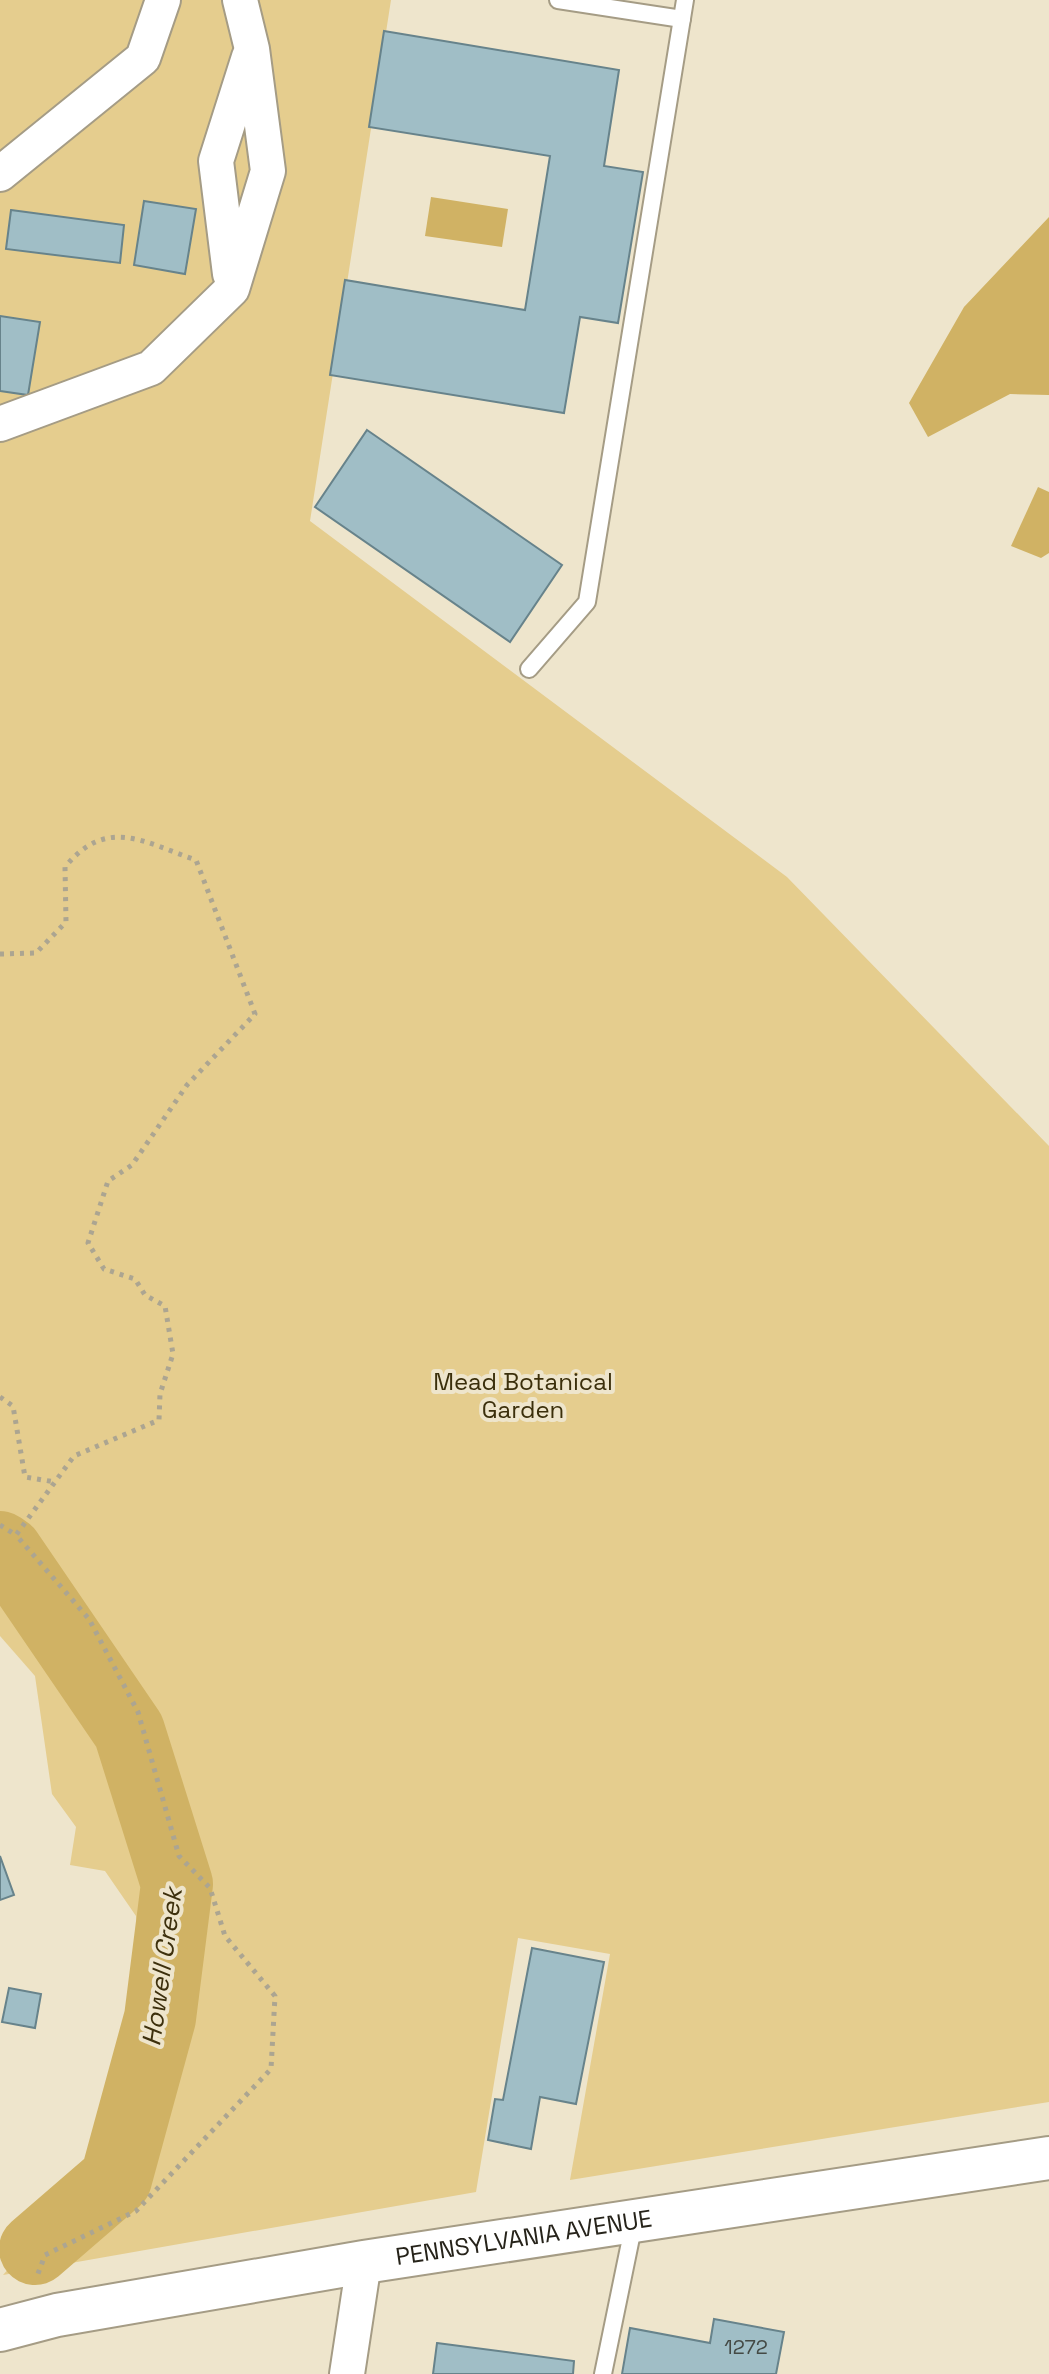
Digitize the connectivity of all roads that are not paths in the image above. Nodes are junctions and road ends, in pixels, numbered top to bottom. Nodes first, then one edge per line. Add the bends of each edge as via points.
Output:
1 (163, 0) edge
2 (240, 0) edge
3 (558, 0) edge
4 (685, 0) edge
5 (682, 19) junction
6 (252, 49) junction
7 (0, 174) edge
8 (232, 289) junction
9 (0, 424) edge
10 (529, 669) dead end
11 (1049, 2158) edge
12 (634, 2221) junction
13 (364, 2262) junction
14 (0, 2330) edge
15 (347, 2374) edge
16 (603, 2374) edge

1 - 7 street via 143,58
2 - 6 street
3 - 5 lane
4 - 5 lane
5 - 10 lane via 587,602
6 - 8 street via 268,171
6 - 8 street via 216,161
8 - 9 street via 151,368
11 - 12 street, PENNSYLVANIA AVENUE
12 - 13 street, PENNSYLVANIA AVENUE
12 - 16 lane
13 - 14 street, PENNSYLVANIA AVENUE via 57,2315
13 - 15 street

